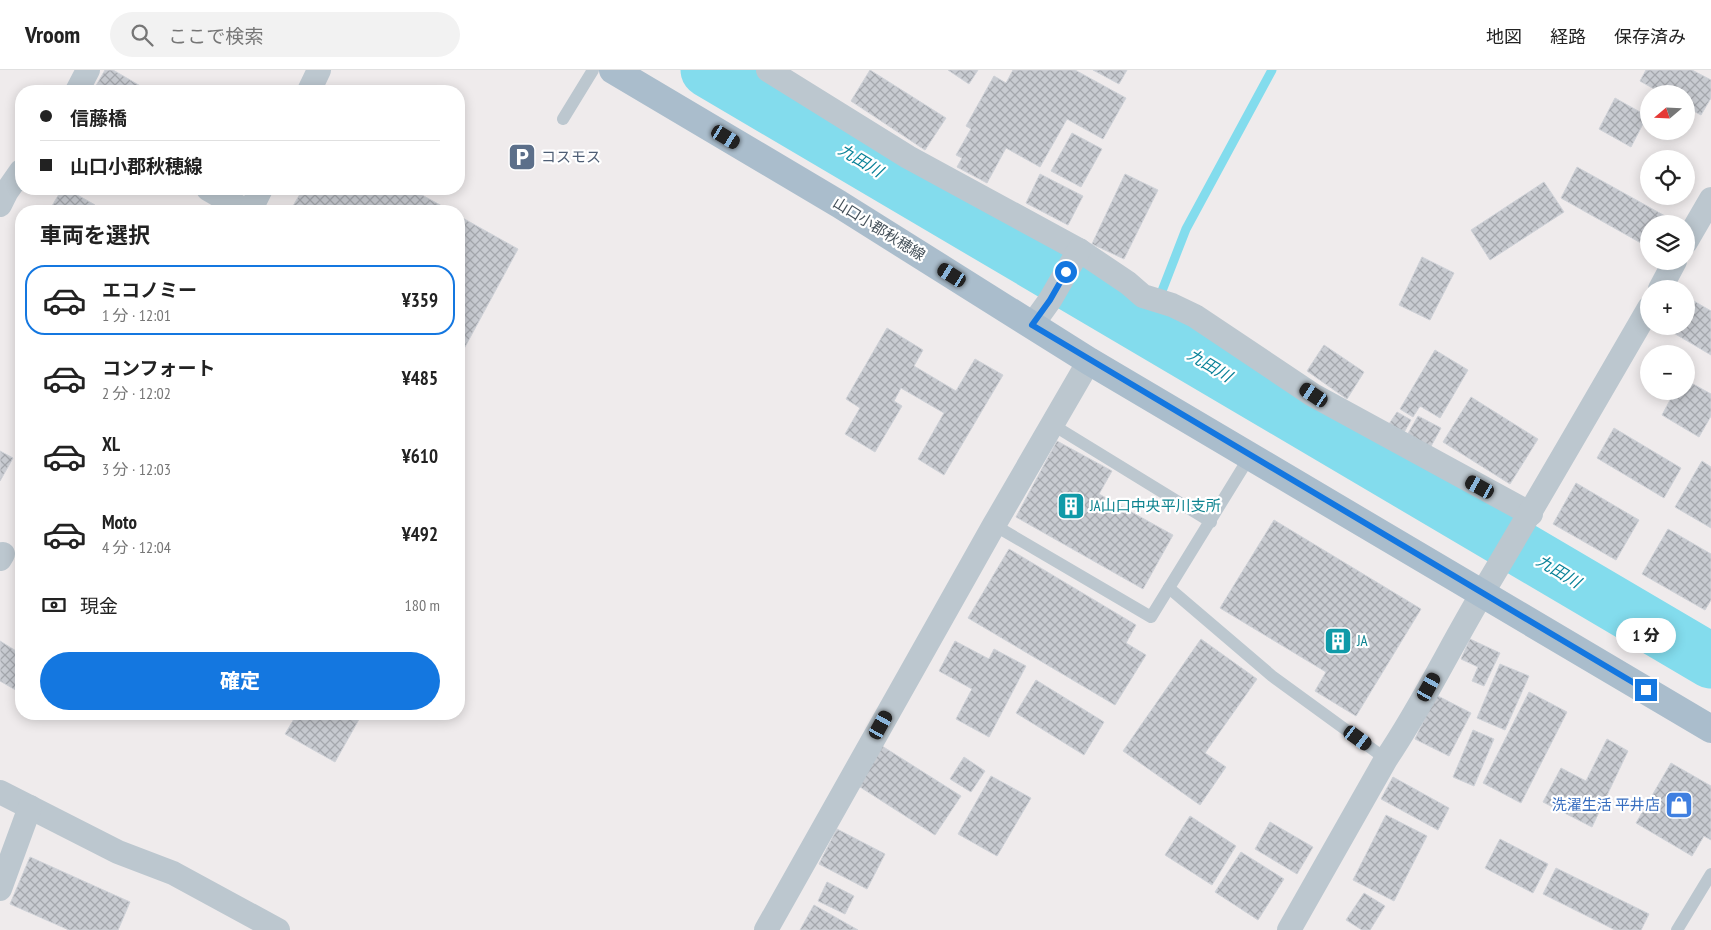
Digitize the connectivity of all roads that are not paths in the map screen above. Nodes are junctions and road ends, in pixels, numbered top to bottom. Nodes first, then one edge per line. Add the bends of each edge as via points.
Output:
1 (88, 70) edge
2 (319, 70) edge
3 (593, 70) edge
4 (613, 70) edge
5 (768, 70) edge
6 (80, 85) edge
7 (312, 85) edge
8 (563, 119) dead end
9 (15, 179) edge
10 (2, 195) edge
11 (219, 195) edge
12 (1711, 199) edge
13 (237, 205) edge
14 (1695, 227) edge
15 (1077, 254) junction
16 (1640, 324) edge
17 (1032, 325) junction
18 (1089, 362) junction
19 (1052, 425) junction
20 (1250, 456) junction
21 (1527, 521) junction
22 (1211, 522) junction
23 (994, 525) junction
24 (1168, 588) junction
25 (1483, 592) junction
26 (1711, 728) edge
27 (1386, 759) junction
28 (0, 792) edge
29 (30, 807) junction
30 (1711, 874) edge
31 (0, 889) edge
32 (278, 930) edge
33 (766, 930) edge
34 (1289, 930) edge
35 (1677, 930) edge

1 - 6 street
2 - 7 street
3 - 8 lane
4 - 17 main road, 山口小郡秋穂線 via 839,204
5 - 15 street via 908,157
9 - 10 street
11 - 13 street
12 - 14 street
15 - 17 street
15 - 21 street via 1128,283 1142,296 1172,304 1195,316 1314,395
16 - 21 street
17 - 18 main road, 山口小郡秋穂線
18 - 19 street
18 - 20 main road, 山口小郡秋穂線
19 - 22 lane
19 - 23 street
20 - 22 lane
20 - 25 main road, 山口小郡秋穂線
21 - 25 street
22 - 24 lane
23 - 24 lane via 1151,617
23 - 33 street
24 - 27 lane via 1272,676
25 - 26 main road, 山口小郡秋穂線
25 - 27 street
27 - 34 street
28 - 29 street
29 - 31 street
29 - 32 street via 118,852 173,873
30 - 35 lane

